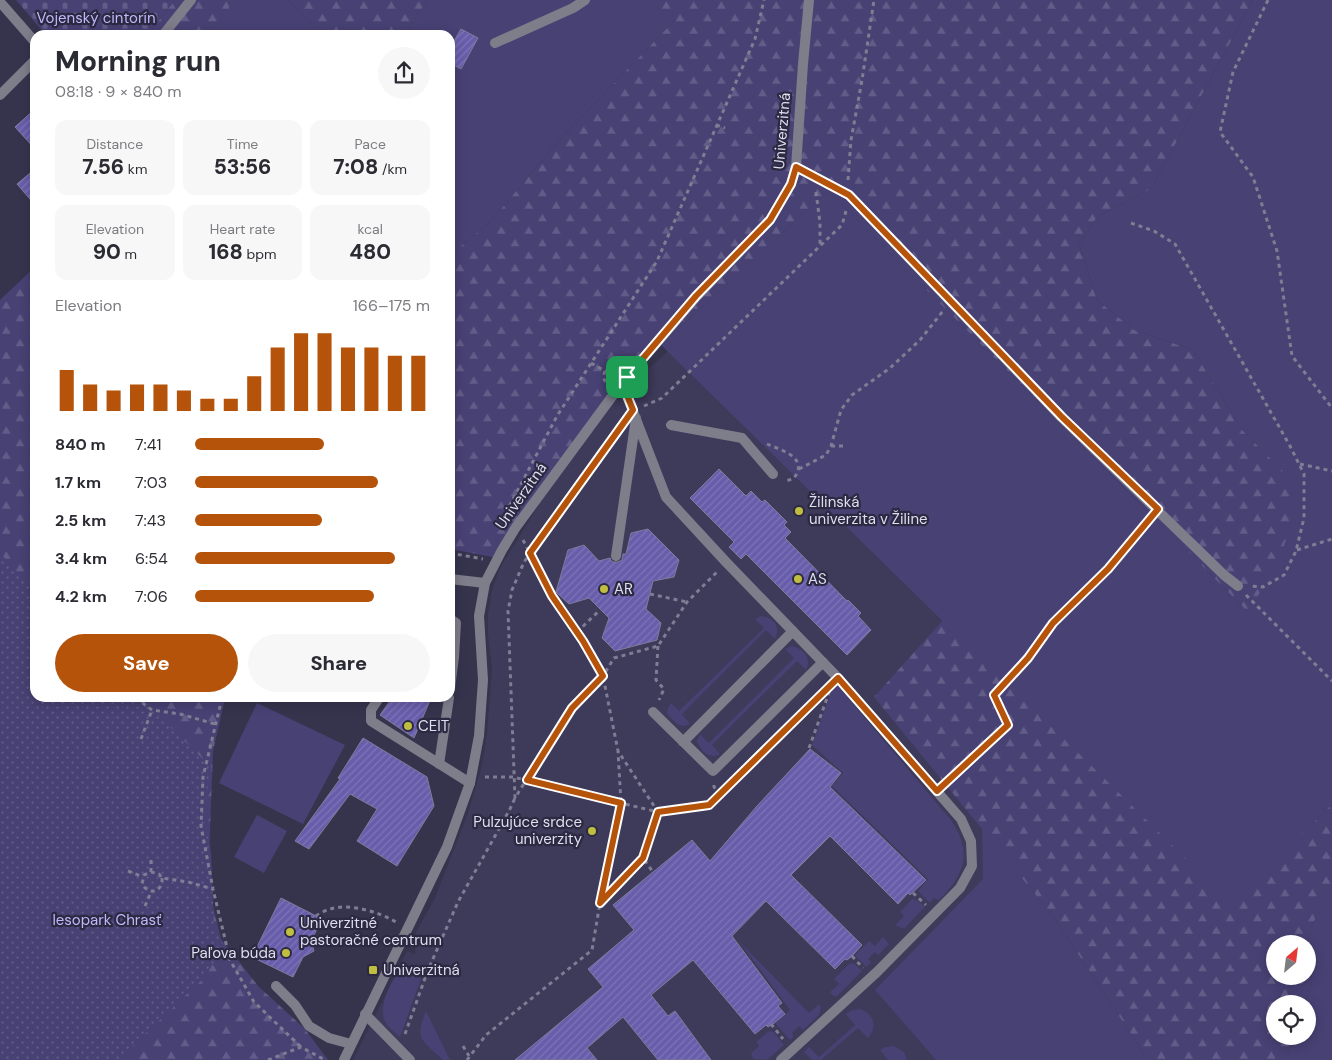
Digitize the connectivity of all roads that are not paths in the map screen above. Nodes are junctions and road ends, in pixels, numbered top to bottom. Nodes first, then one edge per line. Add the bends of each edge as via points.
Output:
1 (191, 0) edge
2 (585, 0) edge
3 (809, 0) edge
4 (0, 2) edge
5 (167, 30) edge
6 (30, 36) edge
7 (495, 43) dead end
8 (30, 65) edge
9 (0, 95) edge
10 (796, 167) junction
11 (624, 380) junction
12 (635, 414) junction
13 (671, 425) dead end
14 (773, 474) dead end
15 (616, 556) dead end
16 (455, 580) edge
17 (485, 583) junction
18 (1238, 586) road end
19 (455, 622) edge
20 (793, 631) junction
21 (455, 640) edge
22 (823, 662) junction
23 (376, 702) edge
24 (448, 702) edge
25 (653, 712) road end
26 (682, 742) junction
27 (439, 764) junction
28 (471, 780) junction
29 (276, 986) dead end
30 (365, 1014) junction
31 (351, 1044) junction
32 (344, 1060) edge
33 (410, 1060) edge
34 (781, 1060) edge

1 - 5 street
2 - 7 street
3 - 10 street, Univerzitná
4 - 6 street
8 - 9 street
10 - 11 street, Univerzitná via 791,184 770,220 696,296
10 - 18 street via 849,195 1062,417
11 - 12 street
11 - 17 street, Univerzitná via 516,527
12 - 15 street
12 - 20 street via 666,497
13 - 14 street via 742,438
16 - 17 street
17 - 28 street, Univerzitná via 479,616 483,680 479,736
19 - 21 street
20 - 22 street
20 - 26 street
22 - 26 street via 713,771
22 - 34 street via 961,819 971,841 972,866 960,888 877,972
23 - 27 street via 371,710 371,721
24 - 27 street
25 - 26 street
27 - 28 street
28 - 30 street, Univerzitná via 447,847
29 - 31 street via 309,1026 328,1038
30 - 31 street, Univerzitná
30 - 33 street
31 - 32 street, Univerzitná

